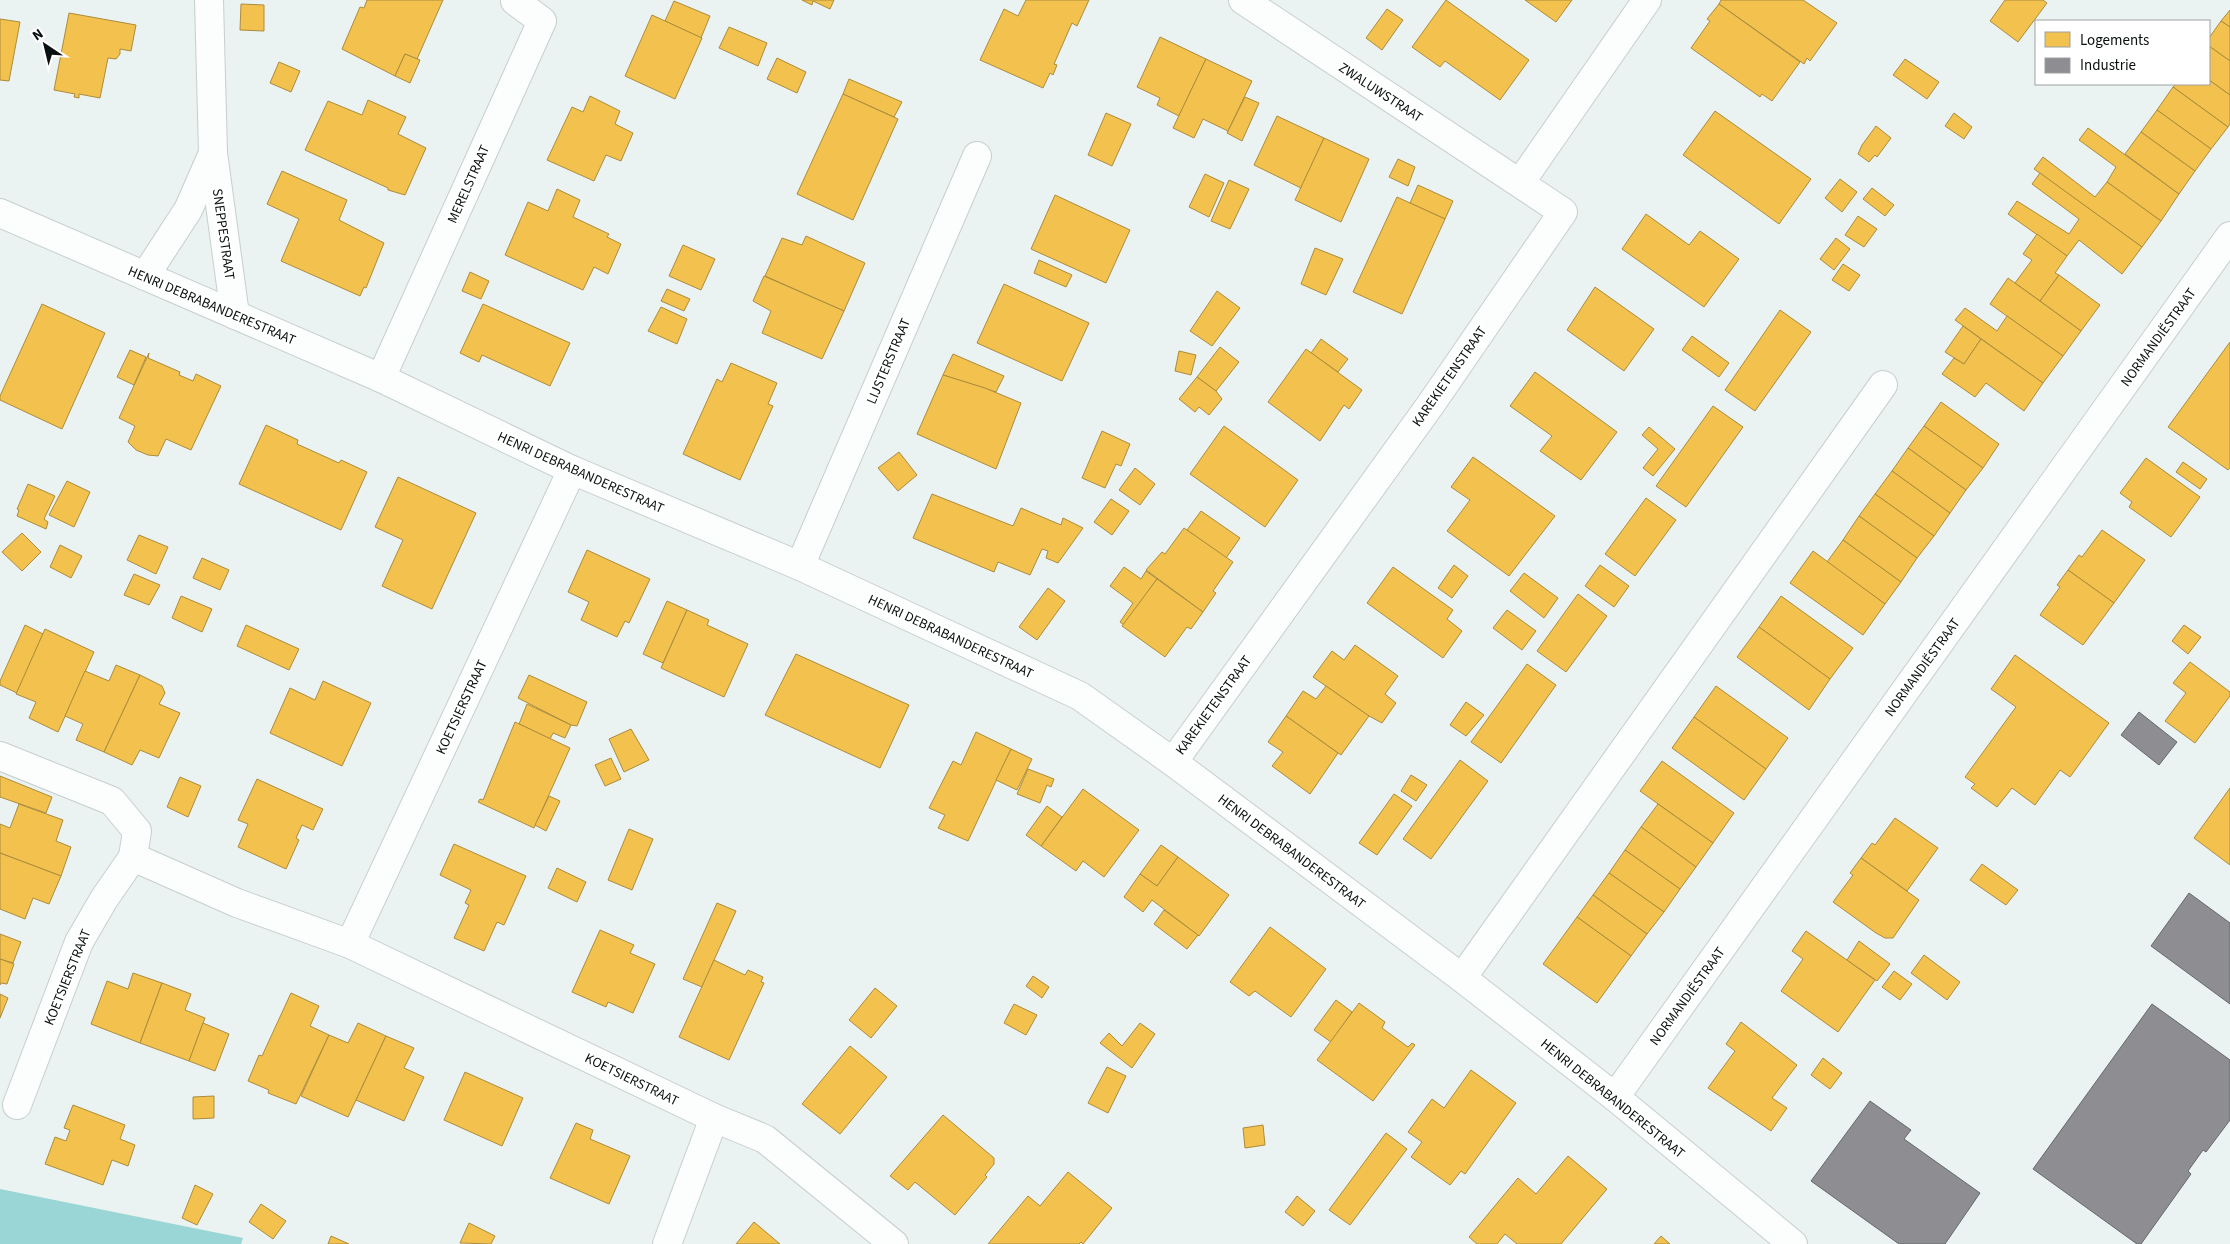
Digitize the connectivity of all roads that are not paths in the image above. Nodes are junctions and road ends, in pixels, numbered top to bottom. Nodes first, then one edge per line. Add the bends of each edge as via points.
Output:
1 (209, 0) edge
2 (1243, 0) edge
3 (1646, 0) edge
4 (515, 2) dead end
5 (213, 153) junction
6 (977, 156) dead end
7 (1520, 183) junction
8 (0, 213) edge
9 (2230, 236) edge
10 (145, 276) junction
11 (235, 315) junction
12 (380, 378) junction
13 (1884, 385) dead end
14 (572, 470) junction
15 (800, 566) junction
16 (0, 756) edge
17 (1173, 762) junction
18 (132, 857) junction
19 (350, 944) junction
20 (1462, 978) junction
21 (1615, 1098) junction
22 (18, 1105) dead end
23 (714, 1118) junction
24 (667, 1244) edge
25 (894, 1244) edge
26 (1792, 1244) edge

1 - 5 street, SNEPPESTRAAT
2 - 7 street, ZWALUWSTRAAT
3 - 7 street
4 - 12 street, MERELSTRAAT via 542,21
5 - 10 street, SNEPPESTRAAT via 188,210
5 - 11 street, SNEPPESTRAAT
6 - 15 street, LIJSTERSTRAAT
7 - 17 street, KAREKIETENSTRAAT via 1563,212 1430,404
8 - 10 street, HENRI DEBRABANDERESTRAAT
9 - 21 street, NORMANDIËSTRAAT
10 - 11 street, HENRI DEBRABANDERESTRAAT
11 - 12 street, HENRI DEBRABANDERESTRAAT
12 - 14 street, HENRI DEBRABANDERESTRAAT
13 - 20 street
14 - 15 street, HENRI DEBRABANDERESTRAAT
14 - 19 street, KOETSIERSTRAAT
15 - 17 street, HENRI DEBRABANDERESTRAAT via 1080,696
16 - 18 street, KOETSIERSTRAAT via 112,801 137,830
17 - 20 street, HENRI DEBRABANDERESTRAAT
18 - 19 street, KOETSIERSTRAAT via 237,903
18 - 22 street, KOETSIERSTRAAT via 79,942
19 - 23 street, KOETSIERSTRAAT
20 - 21 street, HENRI DEBRABANDERESTRAAT
21 - 26 street, HENRI DEBRABANDERESTRAAT
23 - 24 street
23 - 25 street, KOETSIERSTRAAT via 765,1139

